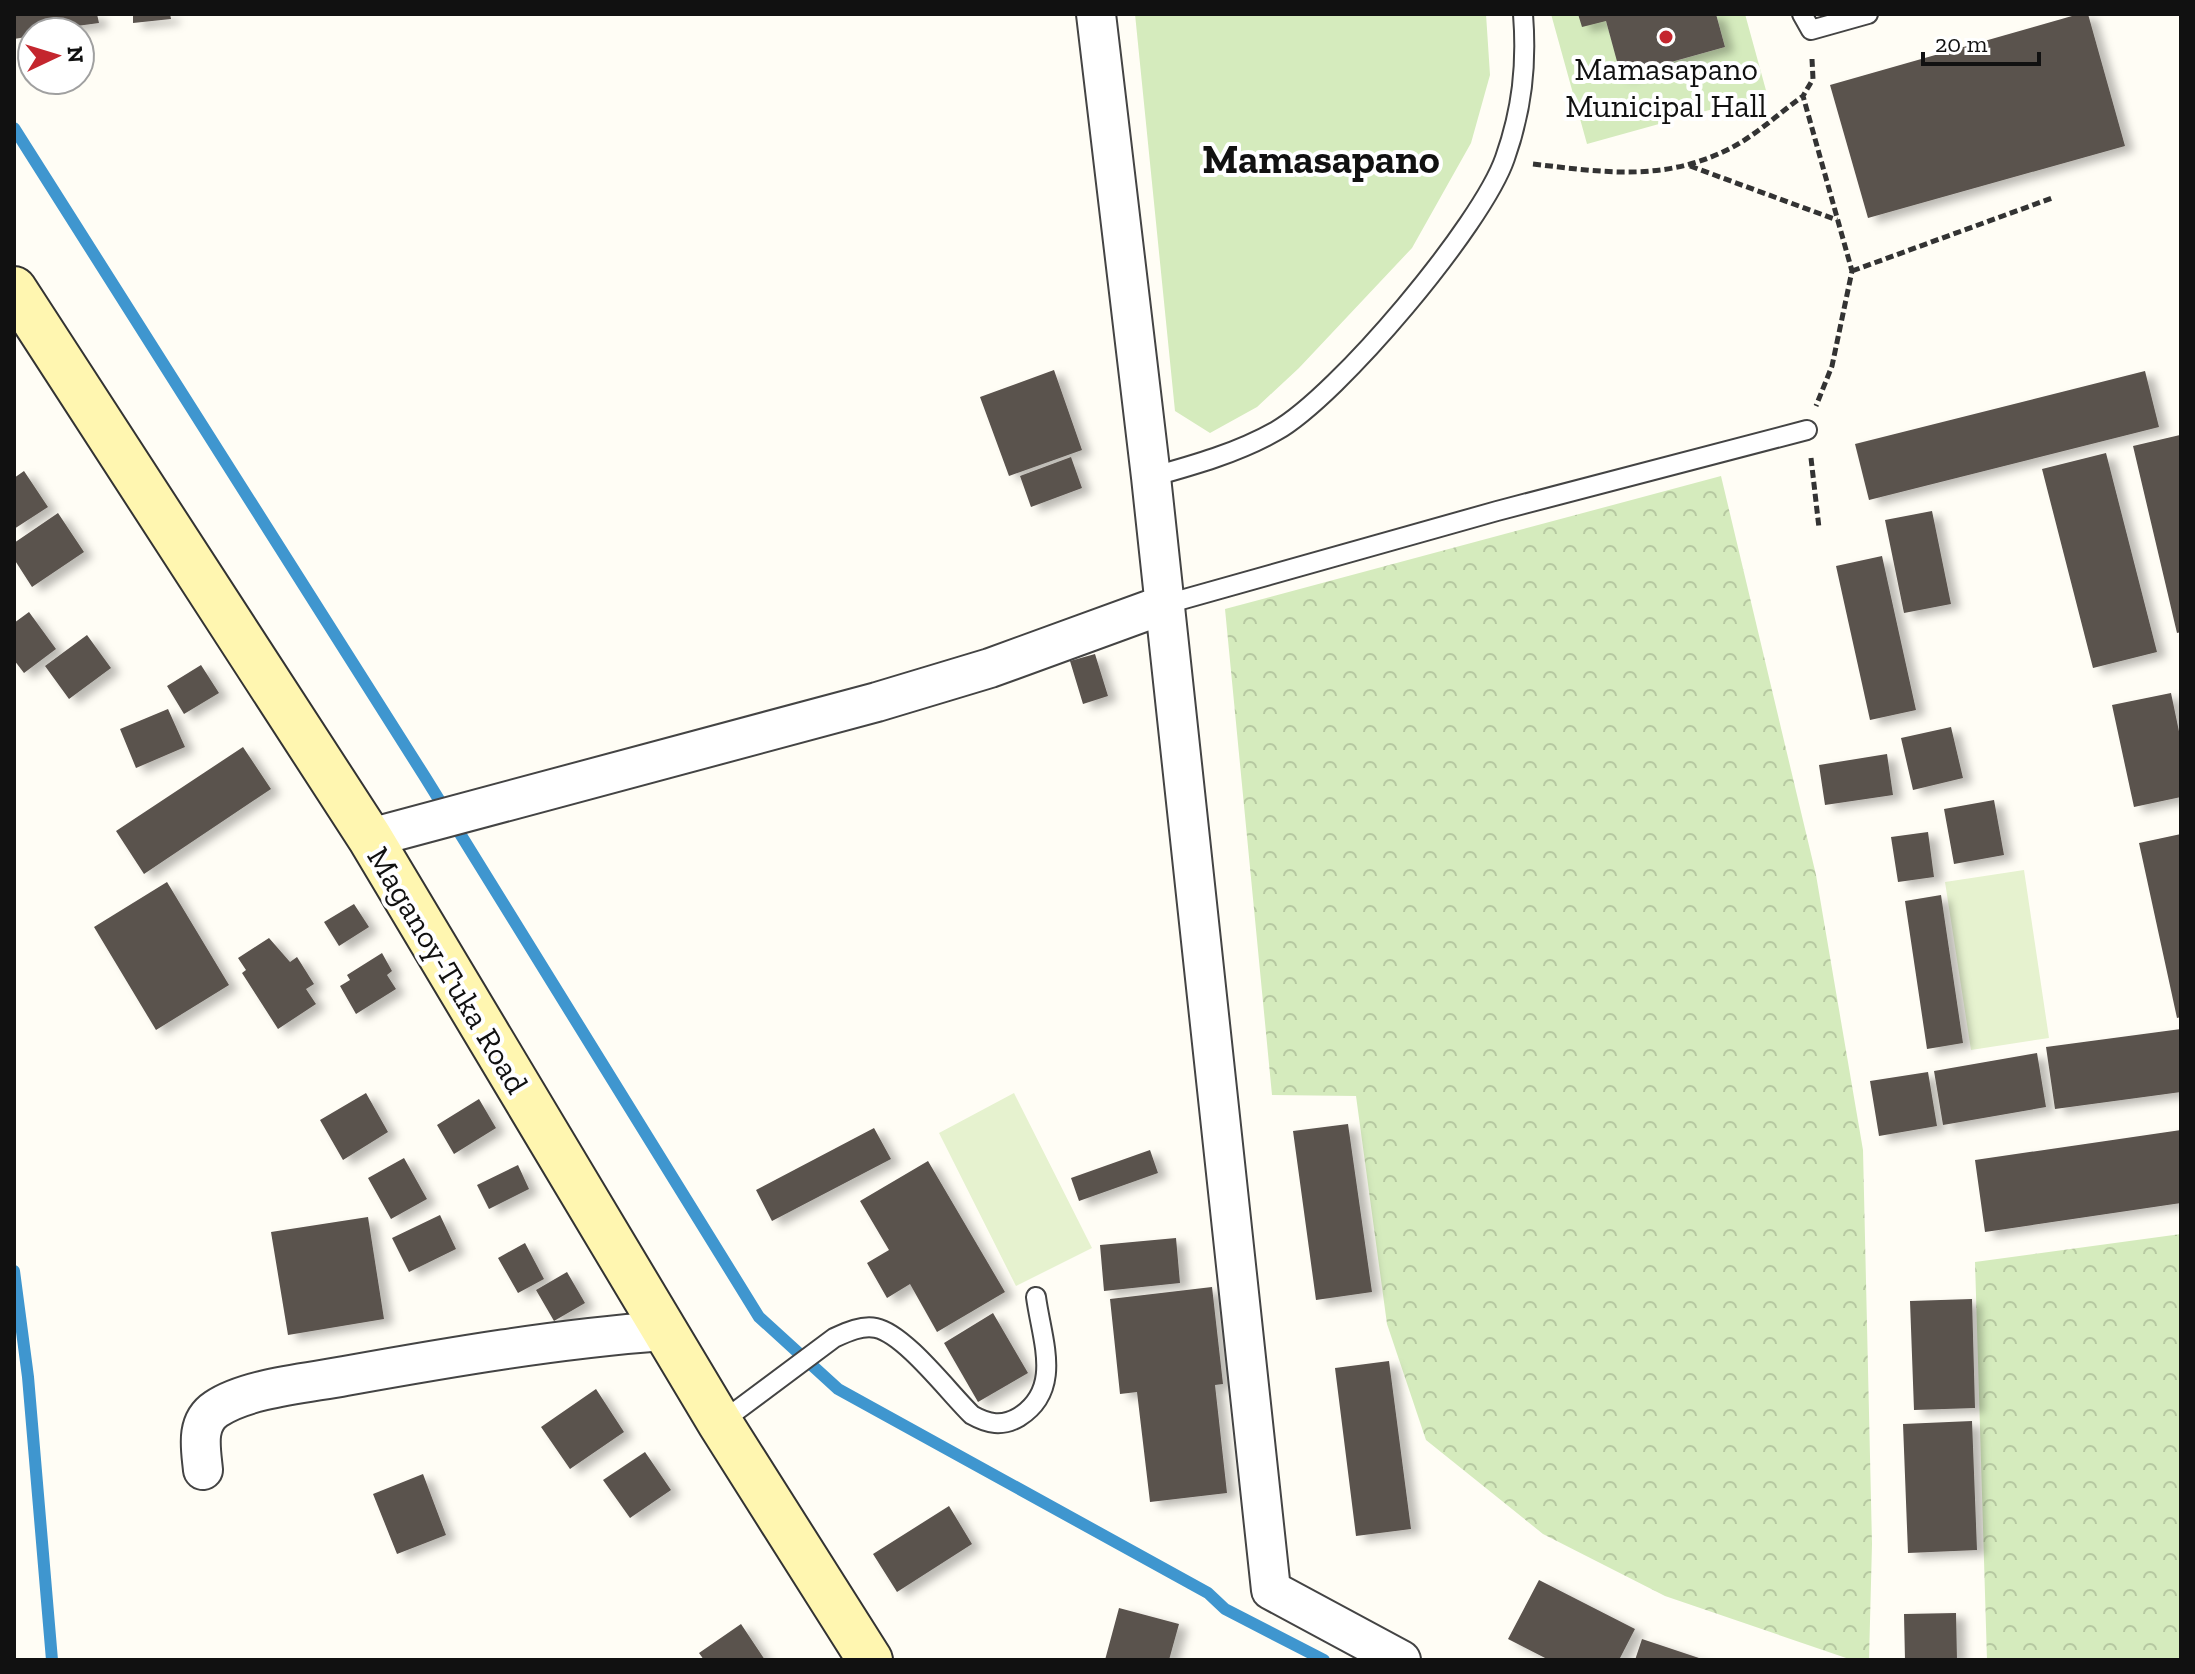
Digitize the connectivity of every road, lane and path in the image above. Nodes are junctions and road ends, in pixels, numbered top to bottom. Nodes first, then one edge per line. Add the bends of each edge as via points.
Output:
1 (1096, 14) edge
2 (1523, 14) edge
3 (1868, 14) edge
4 (1806, 22) edge
5 (1803, 96) junction
6 (1504, 161) junction
7 (1689, 166) junction
8 (2052, 198) dead end
9 (1837, 220) junction
10 (1852, 271) junction
11 (14, 289) edge
12 (1807, 430) junction
13 (1151, 477) junction
14 (1819, 528) dead end
15 (1163, 605) junction
16 (370, 838) junction
17 (1036, 1297) dead end
18 (663, 1331) junction
19 (720, 1423) junction
20 (203, 1470) dead end
21 (870, 1660) edge
22 (1401, 1660) edge

1 - 13 street
2 - 6 lane via 1526,62 1521,103
3 - 4 lane
4 - 5 path via 1813,79
5 - 7 path via 1730,149
5 - 9 path
6 - 7 path via 1631,175
6 - 13 lane via 1448,253 1367,349 1308,406 1278,430 1231,452
7 - 9 path
8 - 10 path
9 - 10 path
10 - 12 path via 1832,366
11 - 16 main road, Maganoy-Tuka Road
12 - 14 path
12 - 15 lane
13 - 15 street
15 - 16 street via 990,668 877,702
15 - 22 street via 1271,1590
16 - 18 main road, Maganoy-Tuka Road
17 - 19 lane via 1046,1385 1034,1407 1010,1422 985,1422 972,1415 902,1342 875,1328 834,1338
18 - 19 main road, Maganoy-Tuka Road
18 - 20 street via 526,1344 240,1399 205,1420 200,1437
19 - 21 main road, Maganoy-Tuka Road

